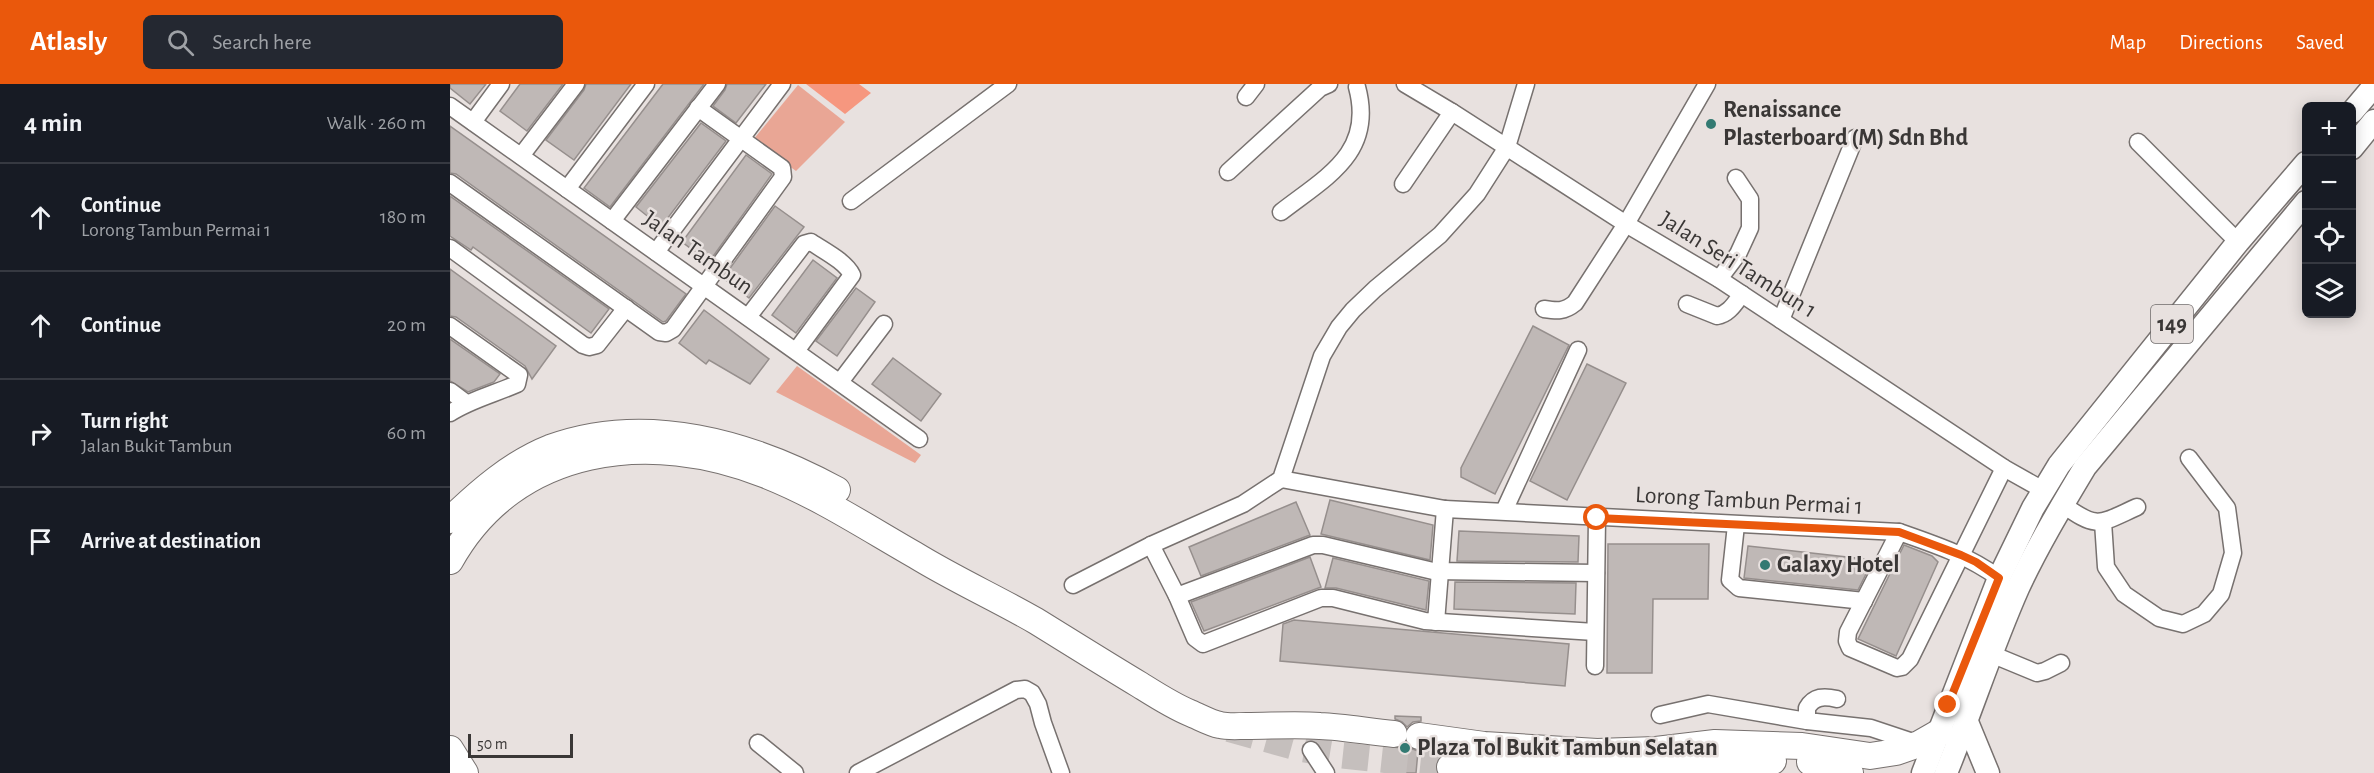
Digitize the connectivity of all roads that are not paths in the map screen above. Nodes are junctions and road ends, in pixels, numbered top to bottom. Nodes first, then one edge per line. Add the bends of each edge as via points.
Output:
1 (501, 84) edge
2 (576, 84) edge
3 (646, 84) edge
4 (717, 84) edge
5 (782, 84) edge
6 (1008, 84) edge
7 (1329, 84) edge
8 (1526, 84) edge
9 (1707, 84) edge
10 (2352, 84) edge
11 (1355, 85) edge
12 (1414, 86) edge
13 (2374, 86) edge
14 (2346, 102) edge
15 (450, 106) edge
16 (2356, 107) edge
17 (698, 108) junction
18 (1452, 112) junction
19 (473, 122) junction
20 (2374, 122) edge
21 (741, 138) junction
22 (1855, 138) dead end
23 (2138, 142) dead end
24 (2356, 143) edge
25 (1507, 147) junction
26 (521, 156) junction
27 (2302, 170) edge
28 (1228, 172) dead end
29 (1736, 178) dead end
30 (450, 183) edge
31 (1403, 184) dead end
32 (567, 189) junction
33 (851, 201) dead end
34 (2302, 208) edge
35 (1281, 212) dead end
36 (612, 221) junction
37 (1626, 224) junction
38 (2235, 246) junction
39 (450, 248) edge
40 (656, 252) junction
41 (2253, 265) junction
42 (1719, 279) junction
43 (704, 287) junction
44 (1742, 294) junction
45 (1687, 304) dead end
46 (626, 308) junction
47 (1544, 309) dead end
48 (748, 317) junction
49 (1781, 320) junction
50 (884, 324) dead end
51 (450, 326) edge
52 (1578, 350) dead end
53 (796, 351) junction
54 (840, 382) junction
55 (450, 391) edge
56 (466, 403) junction
57 (450, 413) edge
58 (919, 439) dead end
59 (2189, 458) dead end
60 (2004, 468) junction
61 (1281, 479) junction
62 (2043, 490) junction
63 (2062, 504) junction
64 (2137, 507) dead end
65 (1445, 509) junction
66 (1504, 511) junction
67 (1597, 518) junction
68 (450, 520) edge
69 (2103, 522) junction
70 (1736, 525) junction
71 (1899, 532) junction
72 (1150, 545) junction
73 (1961, 555) junction
74 (450, 561) edge
75 (1440, 571) junction
76 (1596, 573) junction
77 (1999, 578) junction
78 (1073, 585) dead end
79 (1178, 596) junction
80 (1864, 601) junction
81 (1033, 620) junction
82 (1436, 622) junction
83 (1594, 632) junction
84 (1991, 654) junction
85 (2061, 663) dead end
86 (1595, 666) dead end
87 (1837, 699) dead end
88 (1660, 715) dead end
89 (1807, 721) junction
90 (1967, 722) junction
91 (1930, 738) junction
92 (1452, 741) junction
93 (758, 743) dead end
94 (450, 749) edge
95 (1311, 750) dead end
96 (1450, 770) edge
97 (1495, 772) edge
98 (465, 773) edge
99 (795, 773) edge
100 (858, 773) edge
101 (1061, 773) edge
102 (1326, 773) edge
103 (1850, 773) edge
104 (1923, 773) edge
105 (1946, 773) edge
106 (1988, 773) edge

1 - 19 street
2 - 26 street
3 - 32 street
4 - 17 street
5 - 21 street
6 - 33 street
7 - 28 street
8 - 25 street
9 - 37 street
10 - 14 main road
11 - 35 street via 1362,118 1353,148 1333,171
12 - 18 street, Jalan Seri Tambun 1
13 - 16 main road
15 - 19 street, Jalan Tambun
17 - 21 street
17 - 36 street
18 - 25 street, Jalan Seri Tambun 1
18 - 31 street
19 - 26 street, Jalan Tambun
20 - 24 main road
21 - 40 street
21 - 43 street via 782,168 783,177
22 - 49 street
23 - 38 street
25 - 37 street, Jalan Seri Tambun 1
25 - 61 street via 1477,194 1440,235 1375,289 1339,327 1322,356
26 - 32 street, Jalan Tambun
27 - 38 main road, 149
29 - 42 street via 1750,199 1750,228 1738,254
30 - 46 street
32 - 36 street, Jalan Tambun
34 - 41 main road, 149
36 - 40 street, Jalan Tambun
37 - 42 street, Jalan Seri Tambun 1
37 - 47 street via 1575,303 1560,311
38 - 41 main road via 2249,246 2254,254
38 - 62 main road, 149 via 2094,418
39 - 46 street via 583,345 597,345
40 - 43 street, Jalan Tambun
41 - 63 main road, 149 via 2085,467
42 - 44 street, Jalan Seri Tambun 1
43 - 46 street via 666,333
43 - 48 street, Jalan Tambun
44 - 45 street via 1729,310 1717,316
44 - 49 street, Jalan Seri Tambun 1
48 - 53 street, Jalan Tambun
48 - 53 street via 804,244 818,246 852,275
49 - 60 street, Jalan Seri Tambun 1
50 - 54 street
51 - 56 street via 519,375 517,384
52 - 66 street
53 - 54 street, Jalan Tambun
54 - 58 street, Jalan Tambun
55 - 56 street
56 - 57 street
59 - 69 street via 2227,508 2233,553 2221,594 2204,614 2183,624 2158,618 2124,594 2106,567
60 - 62 street, Jalan Seri Tambun 1
60 - 73 street
61 - 65 street, Lorong Tambun Permai 1
61 - 72 street via 1243,504
62 - 77 main road, 149
63 - 69 street via 2085,520
63 - 84 main road, 149 via 2019,587
64 - 69 street
65 - 66 street, Lorong Tambun Permai 1
65 - 75 street
66 - 67 street, Lorong Tambun Permai 1
67 - 70 street, Lorong Tambun Permai 1
67 - 76 street
68 - 81 highway via 493,482 550,448 612,434 696,437 762,455 806,473 867,506 928,543
70 - 71 street, Lorong Tambun Permai 1
70 - 80 street via 1730,580 1733,585
71 - 73 street, Lorong Tambun Permai 1
71 - 80 street
72 - 78 street
72 - 79 street
73 - 77 street, Lorong Tambun Permai 1
73 - 80 street via 1910,659 1902,667 1850,648 1848,632
74 - 81 highway via 486,512 542,472 590,456 657,450 729,462 767,475 840,510
75 - 76 street
75 - 79 street via 1313,545
75 - 82 street
76 - 83 street
77 - 91 main road, 149
79 - 82 street via 1195,638 1203,644 1321,598
81 - 92 highway via 1163,699 1221,726 1319,725
82 - 83 street
83 - 86 street
84 - 85 street via 2037,673
84 - 90 main road, 149
87 - 89 street via 1817,698 1807,708
88 - 89 street via 1708,704
89 - 91 street
90 - 105 main road, 149
90 - 106 main road
91 - 92 highway via 1896,752 1870,756 1802,746 1750,744 1597,752
91 - 104 main road, 149
92 - 96 street
93 - 99 street
94 - 98 highway
95 - 102 street
96 - 97 highway
97 - 103 highway via 1802,760
100 - 101 street via 1016,690 1025,689 1038,704

